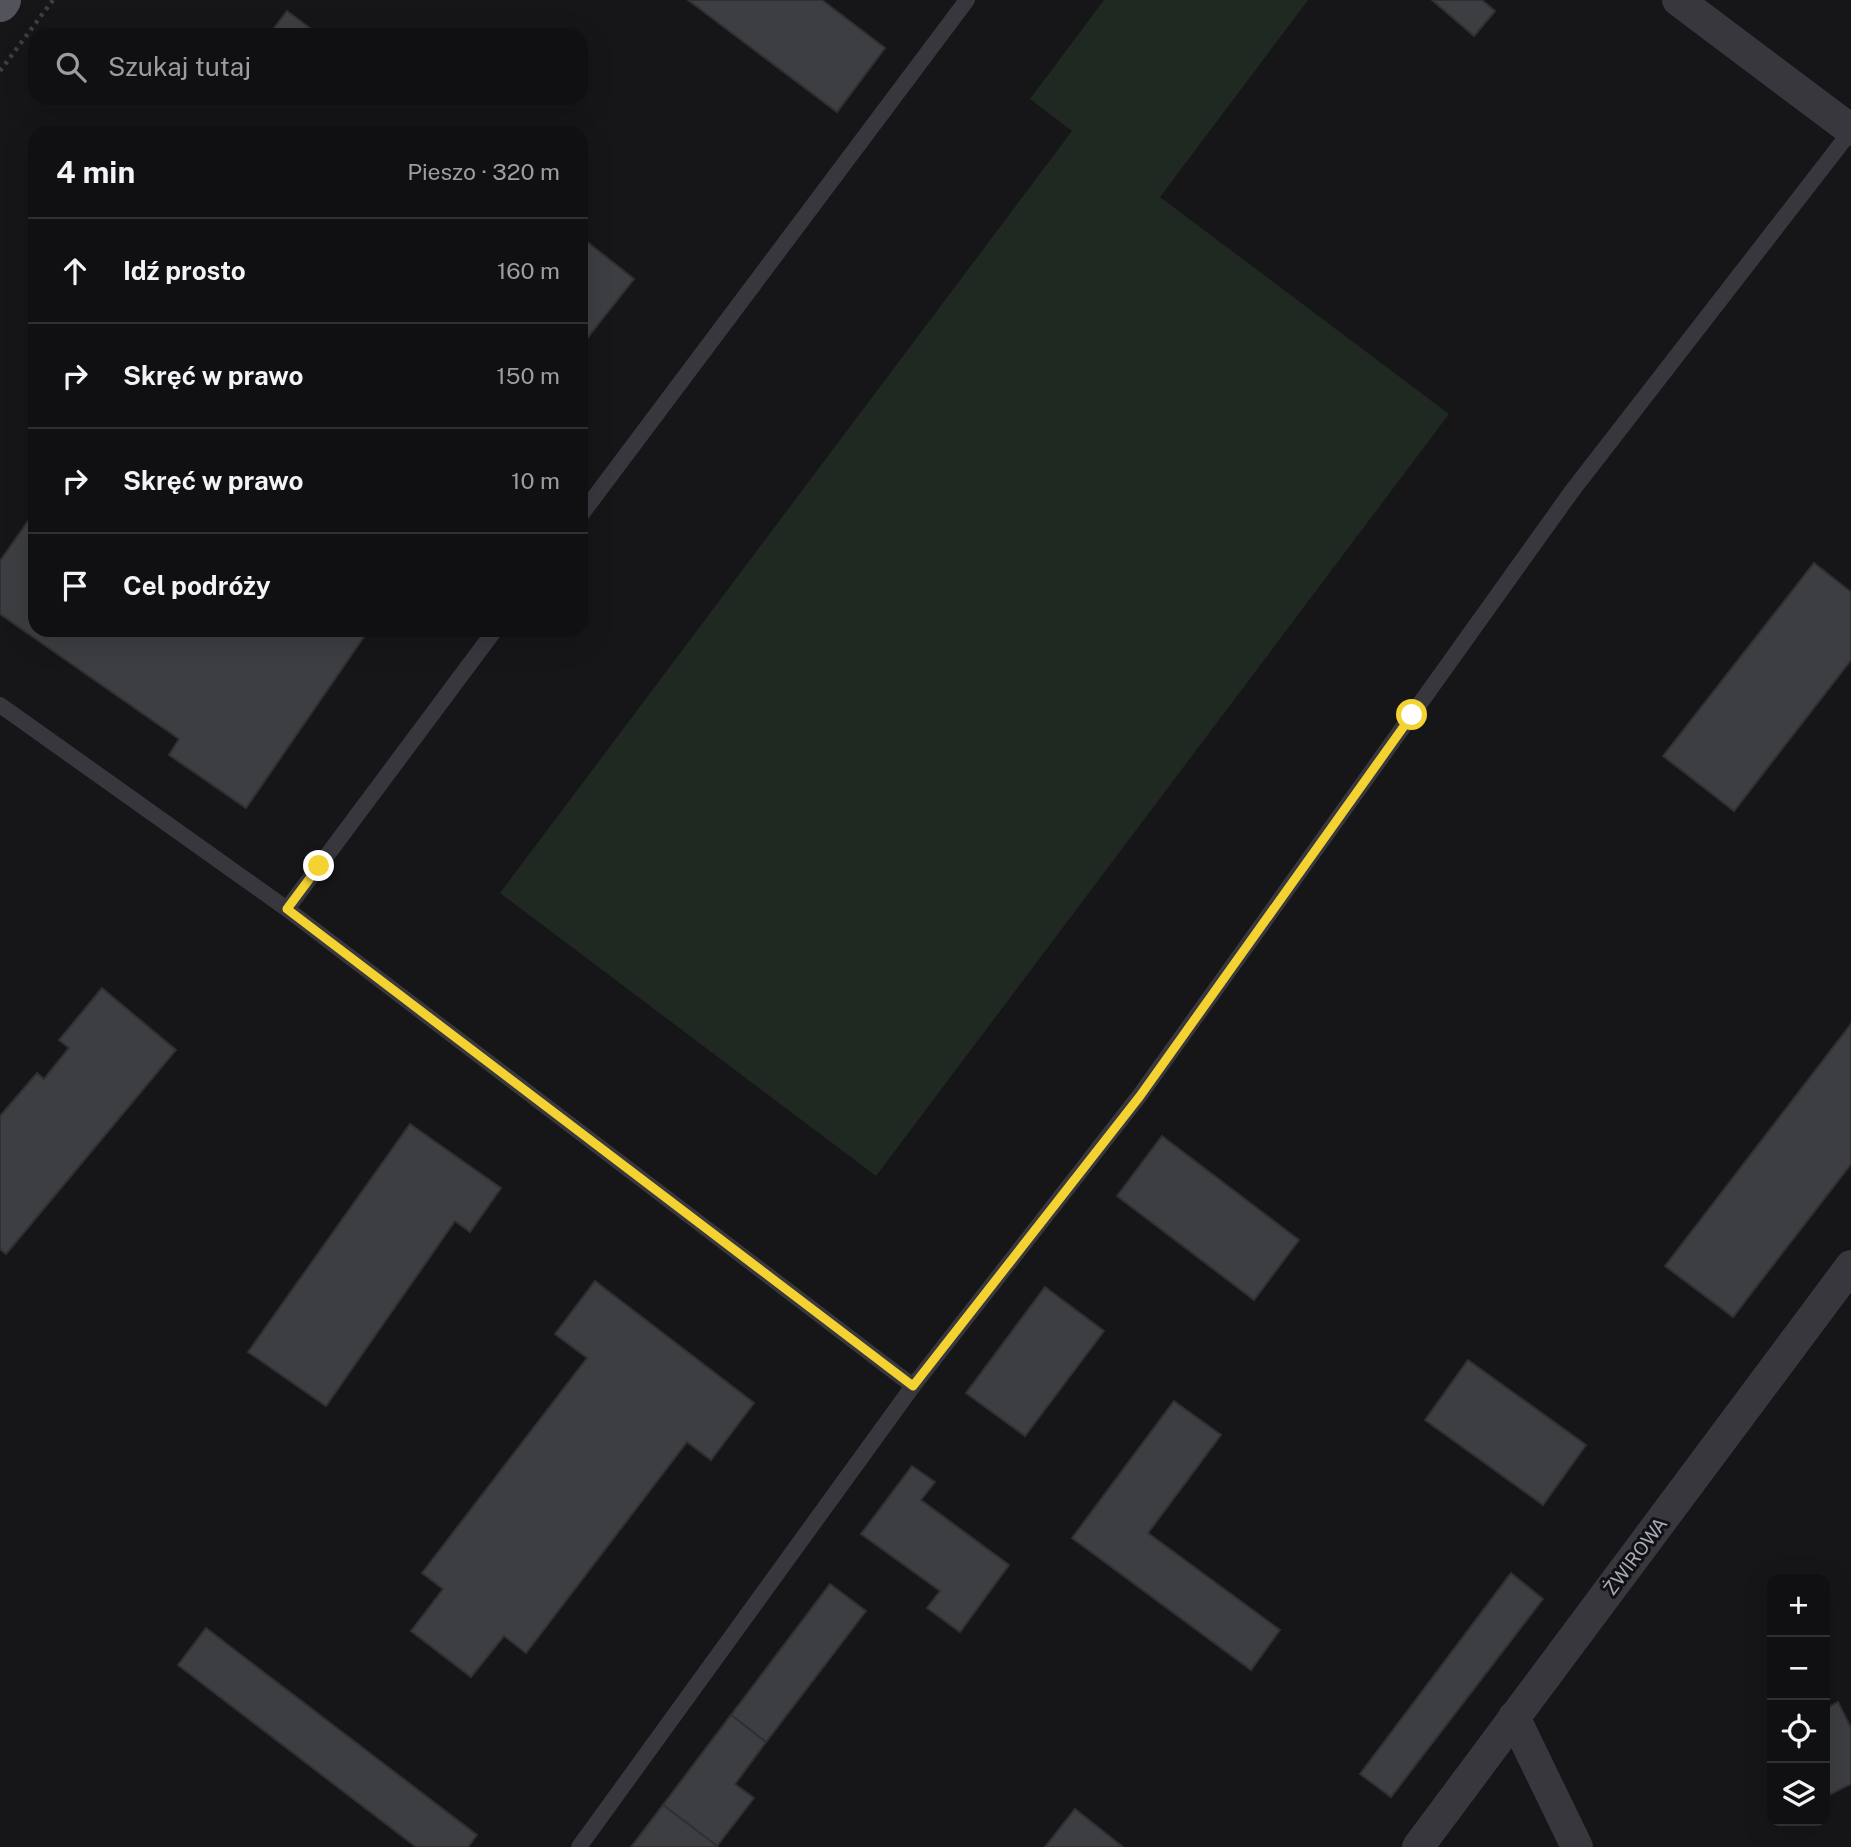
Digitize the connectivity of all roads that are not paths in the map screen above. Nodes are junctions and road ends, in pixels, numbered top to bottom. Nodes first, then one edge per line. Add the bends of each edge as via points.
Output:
1 (967, 0) edge
2 (1678, 0) edge
3 (1851, 130) edge
4 (588, 506) edge
5 (490, 637) edge
6 (0, 705) edge
7 (287, 909) junction
8 (1851, 1266) edge
9 (913, 1386) junction
10 (1514, 1717) junction
11 (579, 1847) edge
12 (1418, 1847) edge
13 (1577, 1847) edge

1 - 4 lane
2 - 3 street
3 - 9 lane via 1572,491 1140,1096
5 - 7 lane
6 - 7 lane
7 - 9 lane
8 - 10 street, ŻWIROWA
9 - 11 lane
10 - 12 street, ŻWIROWA
10 - 13 street

